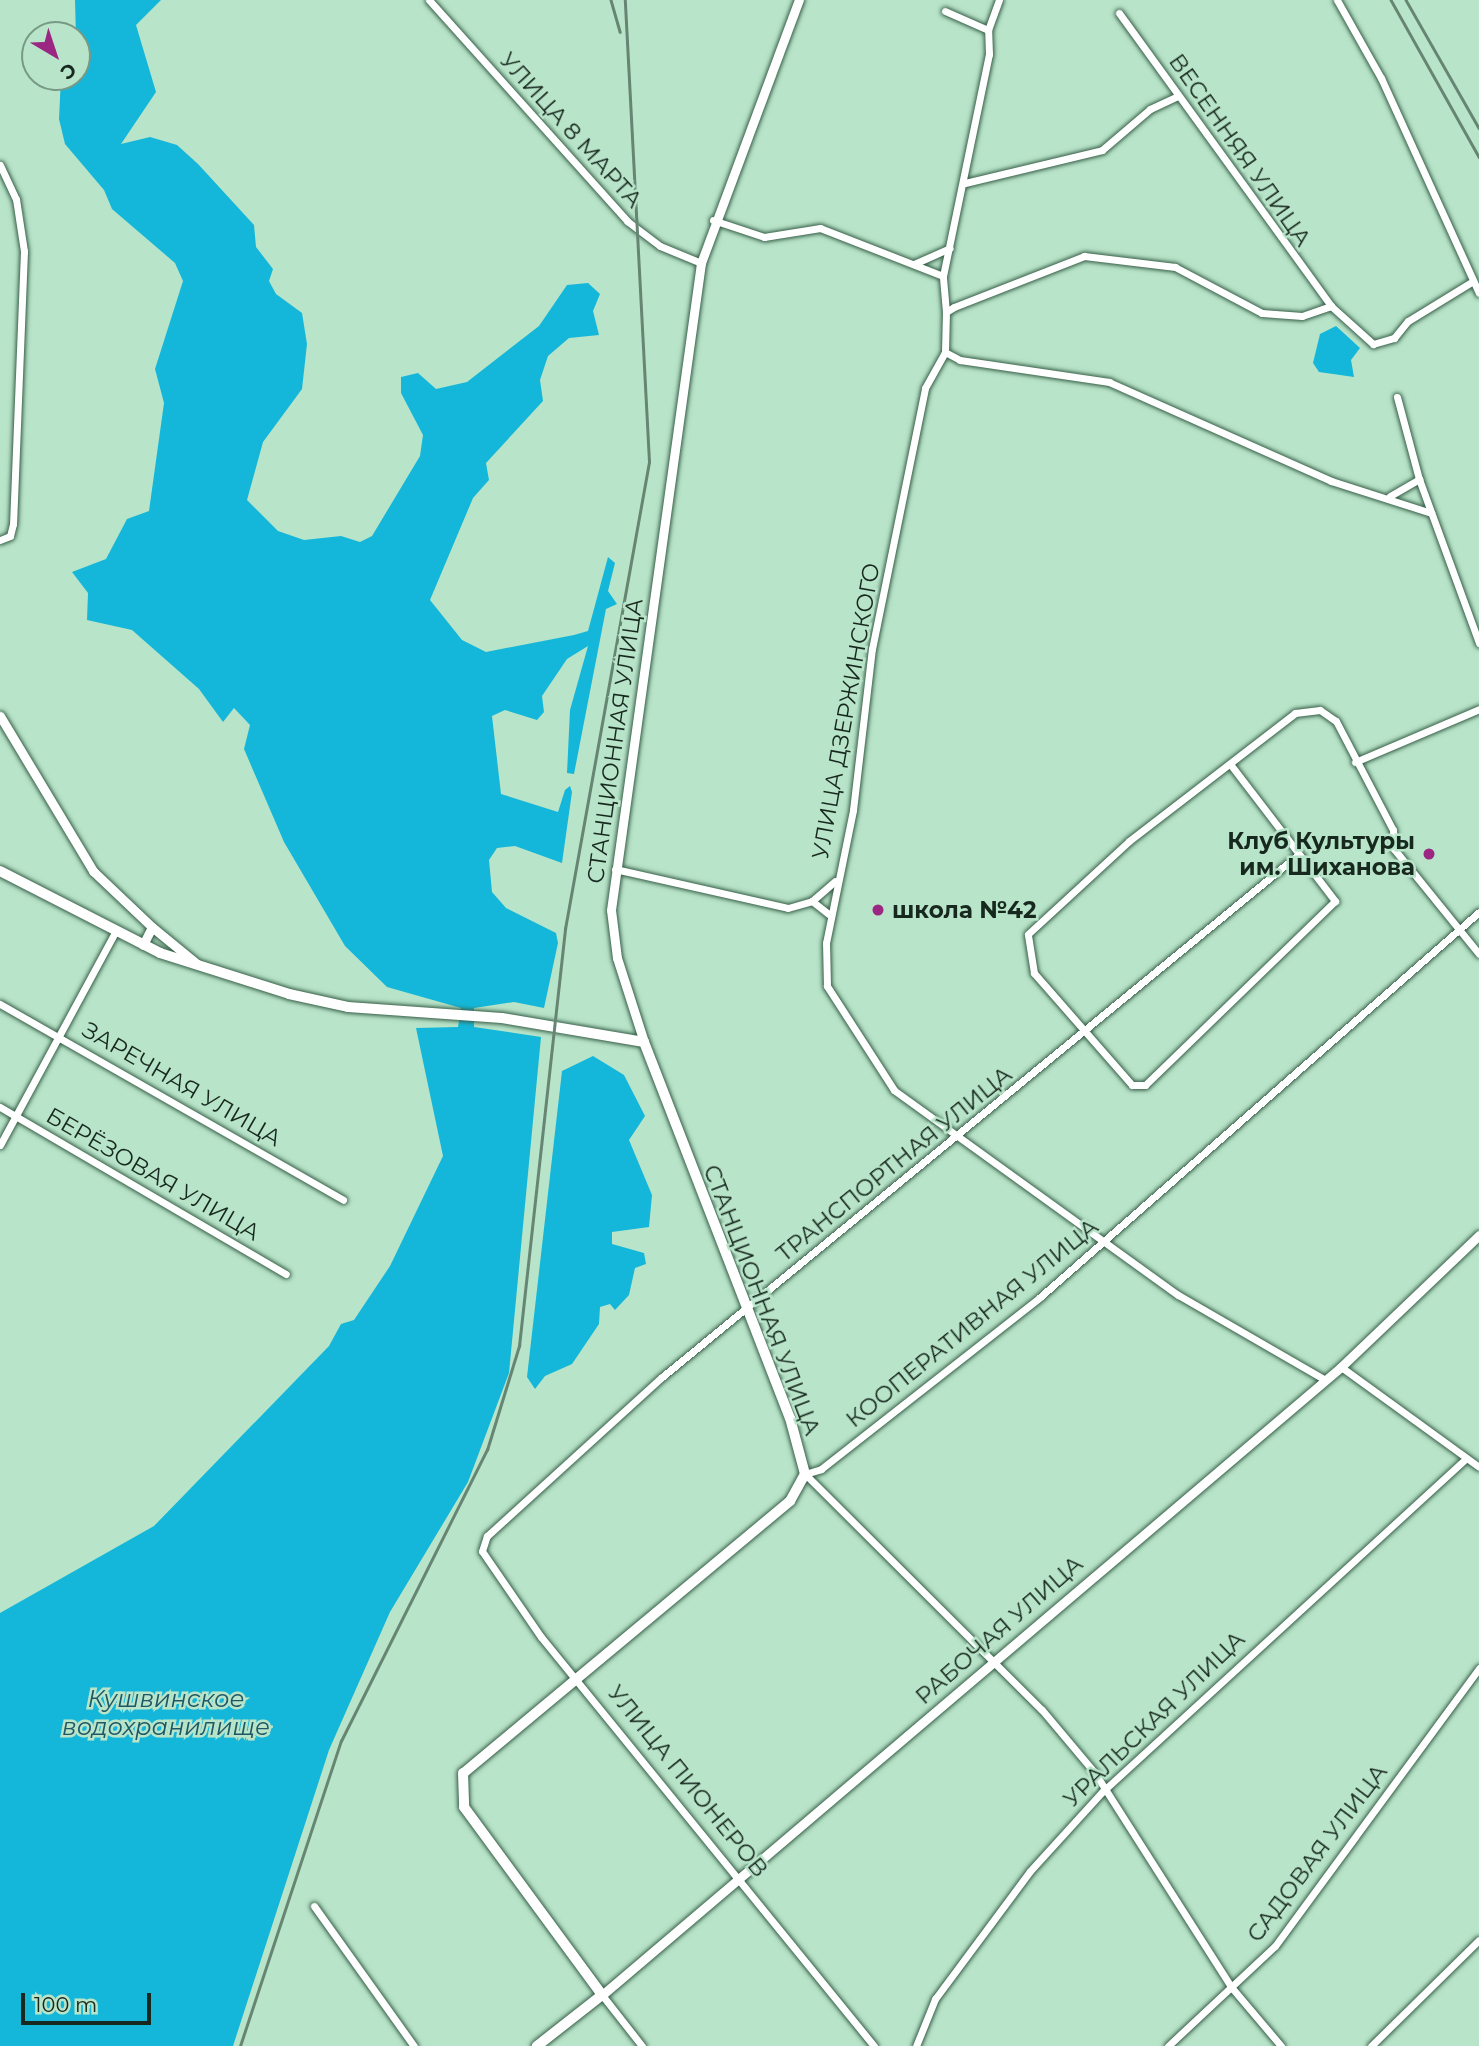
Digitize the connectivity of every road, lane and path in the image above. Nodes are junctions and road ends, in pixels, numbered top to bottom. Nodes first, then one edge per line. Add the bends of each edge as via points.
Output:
1 (429, 0) edge
2 (799, 0) edge
3 (999, 0) edge
4 (1336, 0) edge
5 (945, 12) dead end
6 (1119, 13) dead end
7 (988, 30) junction
8 (1178, 96) junction
9 (0, 165) edge
10 (965, 183) junction
11 (713, 220) junction
12 (950, 248) junction
13 (701, 262) junction
14 (914, 264) junction
15 (943, 276) junction
16 (1473, 281) junction
17 (1479, 293) edge
18 (944, 299) junction
19 (1331, 306) junction
20 (954, 307) junction
21 (946, 312) junction
22 (945, 352) junction
23 (1397, 397) dead end
24 (1419, 478) junction
25 (1390, 496) junction
26 (1431, 513) junction
27 (0, 540) edge
28 (1479, 643) edge
29 (1479, 709) edge
30 (0, 716) edge
31 (1355, 762) junction
32 (1230, 764) junction
33 (1299, 854) junction
34 (615, 869) junction
35 (0, 871) edge
36 (836, 879) junction
37 (812, 901) junction
38 (1479, 912) edge
39 (830, 916) junction
40 (152, 927) junction
41 (115, 932) junction
42 (1458, 932) junction
43 (142, 945) junction
44 (1479, 954) edge
45 (204, 969) junction
46 (0, 1004) edge
47 (1086, 1032) junction
48 (63, 1038) junction
49 (644, 1042) junction
50 (0, 1107) edge
51 (18, 1117) junction
52 (958, 1139) junction
53 (0, 1145) edge
54 (342, 1200) dead end
55 (1479, 1235) edge
56 (1104, 1243) junction
57 (286, 1274) dead end
58 (747, 1308) junction
59 (1340, 1367) junction
60 (1322, 1378) junction
61 (1466, 1458) junction
62 (1479, 1467) edge
63 (806, 1474) junction
64 (487, 1536) joint
65 (990, 1662) junction
66 (1479, 1668) edge
67 (579, 1675) junction
68 (1102, 1792) junction
69 (741, 1879) junction
70 (314, 1906) dead end
71 (1479, 1940) edge
72 (1232, 1988) junction
73 (602, 1995) junction
74 (414, 2046) edge
75 (537, 2046) edge
76 (642, 2046) edge
77 (874, 2046) edge
78 (916, 2046) edge
79 (1168, 2046) edge
80 (1281, 2046) edge
81 (1371, 2046) edge

1 - 13 street, УЛИЦА 8 МАРТА via 627,221 660,246
2 - 11 street, СТАНЦИОННАЯ УЛИЦА
3 - 7 street
4 - 16 street via 1381,78
5 - 7 street
6 - 8 street, ВЕСЕННЯЯ УЛИЦА
7 - 10 street via 989,54
8 - 10 street via 1150,109 1102,150
8 - 19 street, ВЕСЕННЯЯ УЛИЦА
9 - 27 street via 16,199 24,251 10,536
10 - 12 street
11 - 13 street, СТАНЦИОННАЯ УЛИЦА
11 - 14 street via 764,237 820,228
12 - 14 street
12 - 15 street
13 - 34 street, СТАНЦИОННАЯ УЛИЦА
14 - 15 street
15 - 18 street
16 - 17 street
16 - 19 street, ВЕСЕННЯЯ УЛИЦА via 1408,321 1394,338 1373,344
18 - 20 street
18 - 21 street
19 - 20 street via 1302,316 1262,313 1186,271 1106,255 1065,261
20 - 21 street
21 - 22 street
22 - 25 street via 960,360 1109,382 1331,481
22 - 36 street, УЛИЦА ДЗЕРЖИНСКОГО via 933,365 873,649 853,810
23 - 24 street
24 - 25 street
24 - 26 street
25 - 26 street
26 - 28 street
29 - 31 street
30 - 40 street via 93,871
31 - 32 street via 1330,714 1295,713
31 - 42 street via 1393,830 1394,849
32 - 33 street
32 - 47 street via 1129,841 1028,934 1034,973
33 - 47 street, ТРАНСПОРТНАЯ УЛИЦА
33 - 47 street via 1335,901 1136,1087
34 - 37 street via 788,908
34 - 49 street, СТАНЦИОННАЯ УЛИЦА via 613,943
35 - 41 main road
36 - 37 street
36 - 39 street, УЛИЦА ДЗЕРЖИНСКОГО
37 - 39 street
38 - 42 street, КООПЕРАТИВНАЯ УЛИЦА
39 - 52 street, УЛИЦА ДЗЕРЖИНСКОГО via 827,986 894,1090
40 - 43 street
40 - 45 street
41 - 43 main road
41 - 48 street
42 - 44 street
42 - 56 street, КООПЕРАТИВНАЯ УЛИЦА
43 - 45 main road
45 - 49 main road via 328,1003 502,1018
46 - 48 street, ЗАРЕЧНАЯ УЛИЦА
47 - 52 street, ТРАНСПОРТНАЯ УЛИЦА
48 - 51 street
48 - 54 street, ЗАРЕЧНАЯ УЛИЦА
49 - 58 main road, СТАНЦИОННАЯ УЛИЦА
50 - 51 street, БЕРЁЗОВАЯ УЛИЦА
51 - 53 street
51 - 57 street, БЕРЁЗОВАЯ УЛИЦА
52 - 56 street, УЛИЦА ДЗЕРЖИНСКОГО
52 - 58 street, ТРАНСПОРТНАЯ УЛИЦА
55 - 59 street, РАБОЧАЯ УЛИЦА
56 - 60 street, УЛИЦА ДЗЕРЖИНСКОГО via 1178,1294
56 - 63 street, КООПЕРАТИВНАЯ УЛИЦА via 821,1469
58 - 63 main road, СТАНЦИОННАЯ УЛИЦА
58 - 64 street, ТРАНСПОРТНАЯ УЛИЦА
59 - 60 street, РАБОЧАЯ УЛИЦА
59 - 61 street
60 - 65 street, РАБОЧАЯ УЛИЦА
61 - 62 street
61 - 68 street, УРАЛЬСКАЯ УЛИЦА
63 - 65 street
63 - 67 main road, КООПЕРАТИВНАЯ УЛИЦА via 790,1501
64 - 67 street, УЛИЦА ПИОНЕРОВ via 482,1551 503,1586
65 - 68 street via 1042,1710 1095,1773
65 - 69 street, РАБОЧАЯ УЛИЦА
66 - 72 street, САДОВАЯ УЛИЦА via 1275,1947
67 - 69 street, УЛИЦА ПИОНЕРОВ
67 - 73 main road, КООПЕРАТИВНАЯ УЛИЦА via 471,1762 461,1785 464,1807
68 - 72 street via 1154,1862
68 - 78 street, УРАЛЬСКАЯ УЛИЦА via 1030,1871 935,1999
69 - 73 street, РАБОЧАЯ УЛИЦА
69 - 77 street, УЛИЦА ПИОНЕРОВ
70 - 74 street
71 - 81 street
72 - 79 street, САДОВАЯ УЛИЦА
72 - 80 street
73 - 75 main road, РАБОЧАЯ УЛИЦА
73 - 76 street

